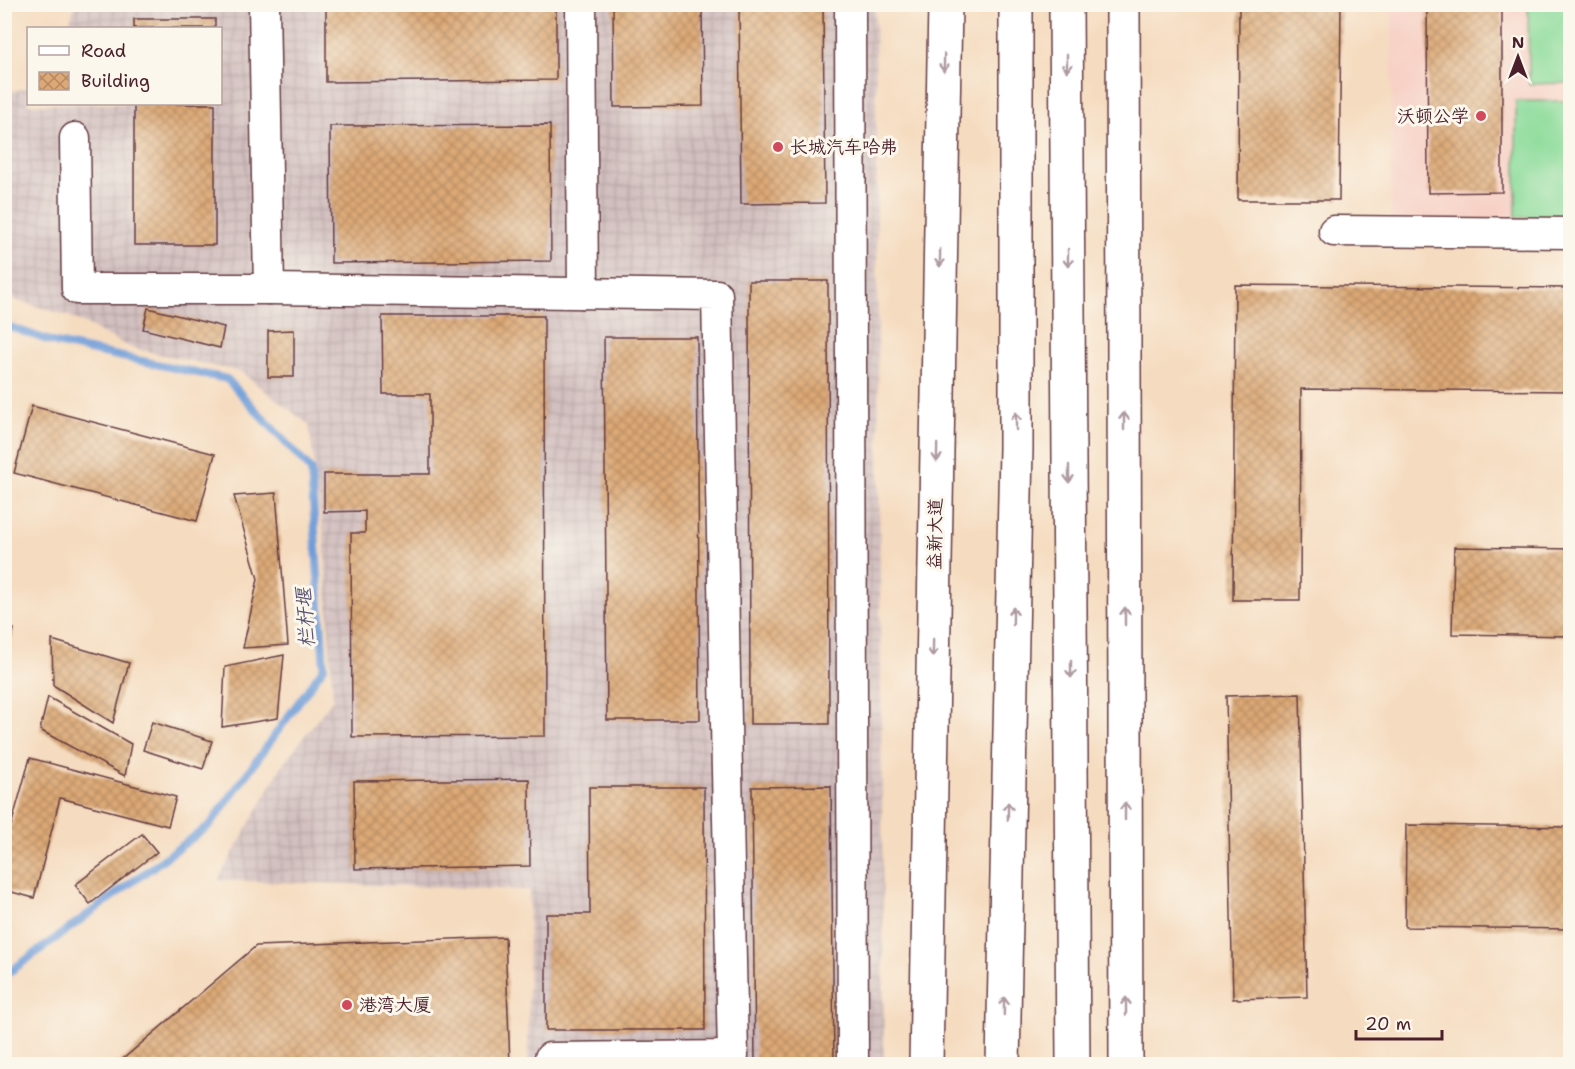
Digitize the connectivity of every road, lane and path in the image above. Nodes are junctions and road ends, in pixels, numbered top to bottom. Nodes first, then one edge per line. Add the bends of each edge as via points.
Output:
1 (264, 4) edge
2 (581, 4) edge
3 (850, 4) edge
4 (945, 4) edge
5 (1016, 4) edge
6 (1066, 4) edge
7 (1123, 4) edge
8 (75, 138) dead end
9 (1334, 231) dead end
10 (1570, 233) edge
11 (269, 289) junction
12 (583, 293) junction
13 (550, 1065) edge
14 (853, 1065) edge
15 (926, 1065) edge
16 (1003, 1065) edge
17 (1073, 1065) edge
18 (1126, 1065) edge

1 - 11 street
2 - 12 street
3 - 14 street
4 -> 15 main road, 益新大道
16 -> 5 main road via 1016,448
6 -> 17 main road
18 -> 7 main road
8 - 11 street via 77,289
9 - 10 street
11 - 12 street
12 - 13 street via 717,295 733,1056 550,1058

